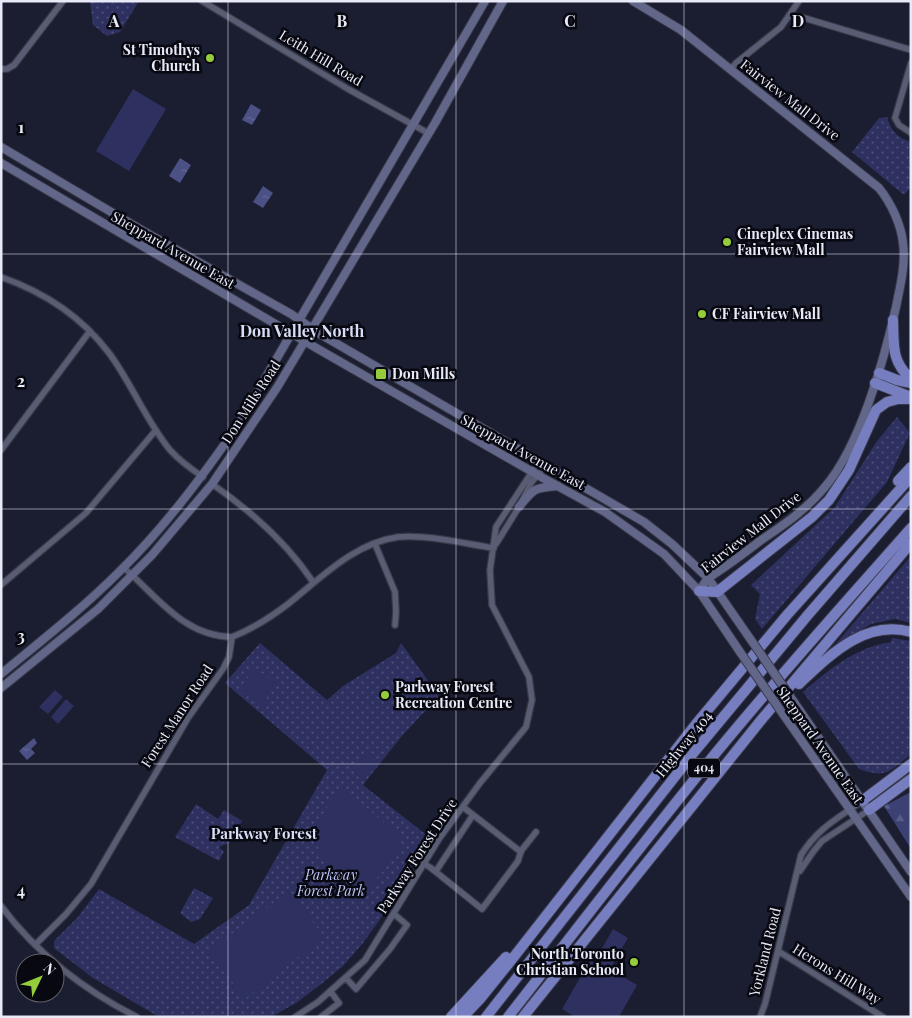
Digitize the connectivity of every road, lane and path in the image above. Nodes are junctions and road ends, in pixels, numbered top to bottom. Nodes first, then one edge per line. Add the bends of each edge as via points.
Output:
1 (63, 1) edge
2 (202, 1) edge
3 (485, 1) edge
4 (503, 1) edge
5 (633, 1) edge
6 (799, 1) edge
7 (790, 14) junction
8 (911, 50) edge
9 (911, 63) edge
10 (1, 69) edge
11 (731, 70) junction
12 (414, 126) junction
13 (428, 133) junction
14 (911, 133) edge
15 (1, 148) edge
16 (1, 163) edge
17 (907, 242) edge
18 (2, 278) edge
19 (300, 320) junction
20 (893, 320) junction
21 (312, 327) junction
22 (90, 331) junction
23 (292, 334) junction
24 (304, 341) junction
25 (879, 373) junction
26 (911, 379) edge
27 (875, 383) junction
28 (911, 383) edge
29 (911, 398) edge
30 (156, 430) junction
31 (1, 450) edge
32 (543, 463) junction
33 (911, 467) edge
34 (531, 471) junction
35 (539, 476) junction
36 (202, 477) junction
37 (911, 477) edge
38 (212, 484) junction
39 (558, 486) junction
40 (911, 496) edge
41 (519, 507) junction
42 (911, 528) edge
43 (911, 543) edge
44 (375, 544) junction
45 (494, 548) junction
46 (124, 568) junction
47 (132, 575) junction
48 (708, 578) junction
49 (313, 582) junction
50 (1, 585) edge
51 (699, 591) junction
52 (717, 592) junction
53 (395, 625) dead end
54 (911, 632) edge
55 (232, 637) junction
56 (1, 674) edge
57 (1, 688) edge
58 (762, 719) junction
59 (696, 724) junction
60 (911, 764) edge
61 (911, 779) edge
62 (862, 801) junction
63 (463, 807) junction
64 (849, 810) junction
65 (869, 810) junction
66 (473, 815) junction
67 (856, 818) junction
68 (536, 832) dead end
69 (521, 852) junction
70 (425, 864) junction
71 (436, 872) junction
72 (911, 872) edge
73 (577, 875) junction
74 (797, 875) junction
75 (911, 897) edge
76 (1, 906) edge
77 (394, 914) junction
78 (34, 945) junction
79 (778, 951) junction
80 (571, 958) junction
81 (346, 978) junction
82 (331, 992) junction
83 (137, 1017) edge
84 (294, 1017) edge
85 (321, 1017) edge
86 (451, 1017) edge
87 (463, 1017) edge
88 (486, 1017) edge
89 (508, 1017) edge
90 (523, 1017) edge
91 (530, 1017) edge
92 (760, 1017) edge
93 (883, 1017) edge

1 - 10 street via 14,65
2 - 12 street, Leith Hill Road
3 - 12 main road, Don Mills Road
4 - 13 main road, Don Mills Road
5 - 11 main road, Fairview Mall Drive via 681,30
6 - 7 street
7 - 8 street
7 - 11 street via 781,27
9 - 14 street via 895,118
11 - 17 main road, Fairview Mall Drive via 879,188
12 - 13 street, Leith Hill Road
12 - 19 main road, Don Mills Road
13 - 21 main road, Don Mills Road
15 - 19 main road, Sheppard Avenue East
16 - 23 main road, Sheppard Avenue East
17 - 20 main road, Fairview Mall Drive
18 - 22 street via 55,302
19 - 21 main road, Sheppard Avenue East
19 - 23 main road, Don Mills Road
20 - 25 main road, Fairview Mall Drive
20 - 26 highway via 895,358 900,369
21 - 24 main road, Don Mills Road
21 - 32 main road, Sheppard Avenue East
22 - 30 street via 110,355
22 - 31 street
23 - 24 main road, Sheppard Avenue East
23 - 36 main road, Don Mills Road via 238,425
24 - 34 main road, Sheppard Avenue East
24 - 38 main road, Don Mills Road
25 - 27 main road, Fairview Mall Drive
25 - 28 highway
27 - 29 highway
27 - 48 main road, Fairview Mall Drive via 845,457 825,488 797,516
29 - 52 highway via 898,398 876,410 849,470 829,500
30 - 36 street via 170,450
30 - 50 street via 86,513
32 - 34 street, Parkway Forest Drive
32 - 35 street, Parkway Forest Drive
32 - 48 main road, Sheppard Avenue East via 644,522
33 - 59 highway via 749,651
34 - 35 main road, Sheppard Avenue East
34 - 45 street, Parkway Forest Drive via 496,527
35 - 39 main road, Sheppard Avenue East
35 - 41 street, Parkway Forest Drive via 530,483
36 - 46 main road, Don Mills Road
37 - 59 highway via 787,615
38 - 47 main road, Don Mills Road
38 - 49 street via 282,542
39 - 41 main road via 534,489
39 - 51 main road, Sheppard Avenue East via 606,512 664,554
40 - 88 highway, Highway 404 / 404 via 695,751
41 - 45 street, Parkway Forest Drive
42 - 89 highway, 404 via 715,754
43 - 58 highway, 404
44 - 45 street via 411,536
44 - 49 street via 349,556
44 - 53 street via 395,592
45 - 63 street, Parkway Forest Drive via 490,570 492,605 529,677 531,710 523,732
46 - 47 street
46 - 56 main road, Don Mills Road
47 - 55 street via 189,626
47 - 57 main road, Don Mills Road via 98,609
48 - 51 main road, Fairview Mall Drive
48 - 52 main road, Sheppard Avenue East
49 - 55 street via 259,624
51 - 52 highway
51 - 64 main road, Sheppard Avenue East, bridge
52 - 62 main road, Sheppard Avenue East, bridge
54 - 58 highway via 899,629 872,631 853,639 823,662
55 - 78 street, Forest Manor Road via 224,669 188,718 91,884
58 - 80 highway, 404
59 - 73 highway
60 - 62 highway
61 - 65 highway
62 - 64 street
62 - 65 main road, Sheppard Avenue East
63 - 66 street
63 - 70 street, Parkway Forest Drive
64 - 67 main road, Sheppard Avenue East
64 - 74 street via 811,840 801,855
65 - 67 street
65 - 72 main road, Sheppard Avenue East
66 - 69 street
66 - 71 street
67 - 74 street via 822,841
67 - 75 main road, Sheppard Avenue East
68 - 69 street
69 - 71 street via 518,861 482,909
70 - 71 street
70 - 77 street, Parkway Forest Drive
73 - 86 highway
73 - 87 highway
74 - 79 street, Yorkland Road
76 - 78 street
77 - 81 street, Parkway Forest Drive via 365,960
77 - 81 street via 407,925 390,949 356,989
78 - 83 street via 78,981
79 - 92 street, Yorkland Road
79 - 93 street, Herons Hill Way
80 - 90 highway, 404
80 - 91 highway
81 - 82 street, Parkway Forest Drive
82 - 84 street, Parkway Forest Drive
82 - 85 street via 339,1003

